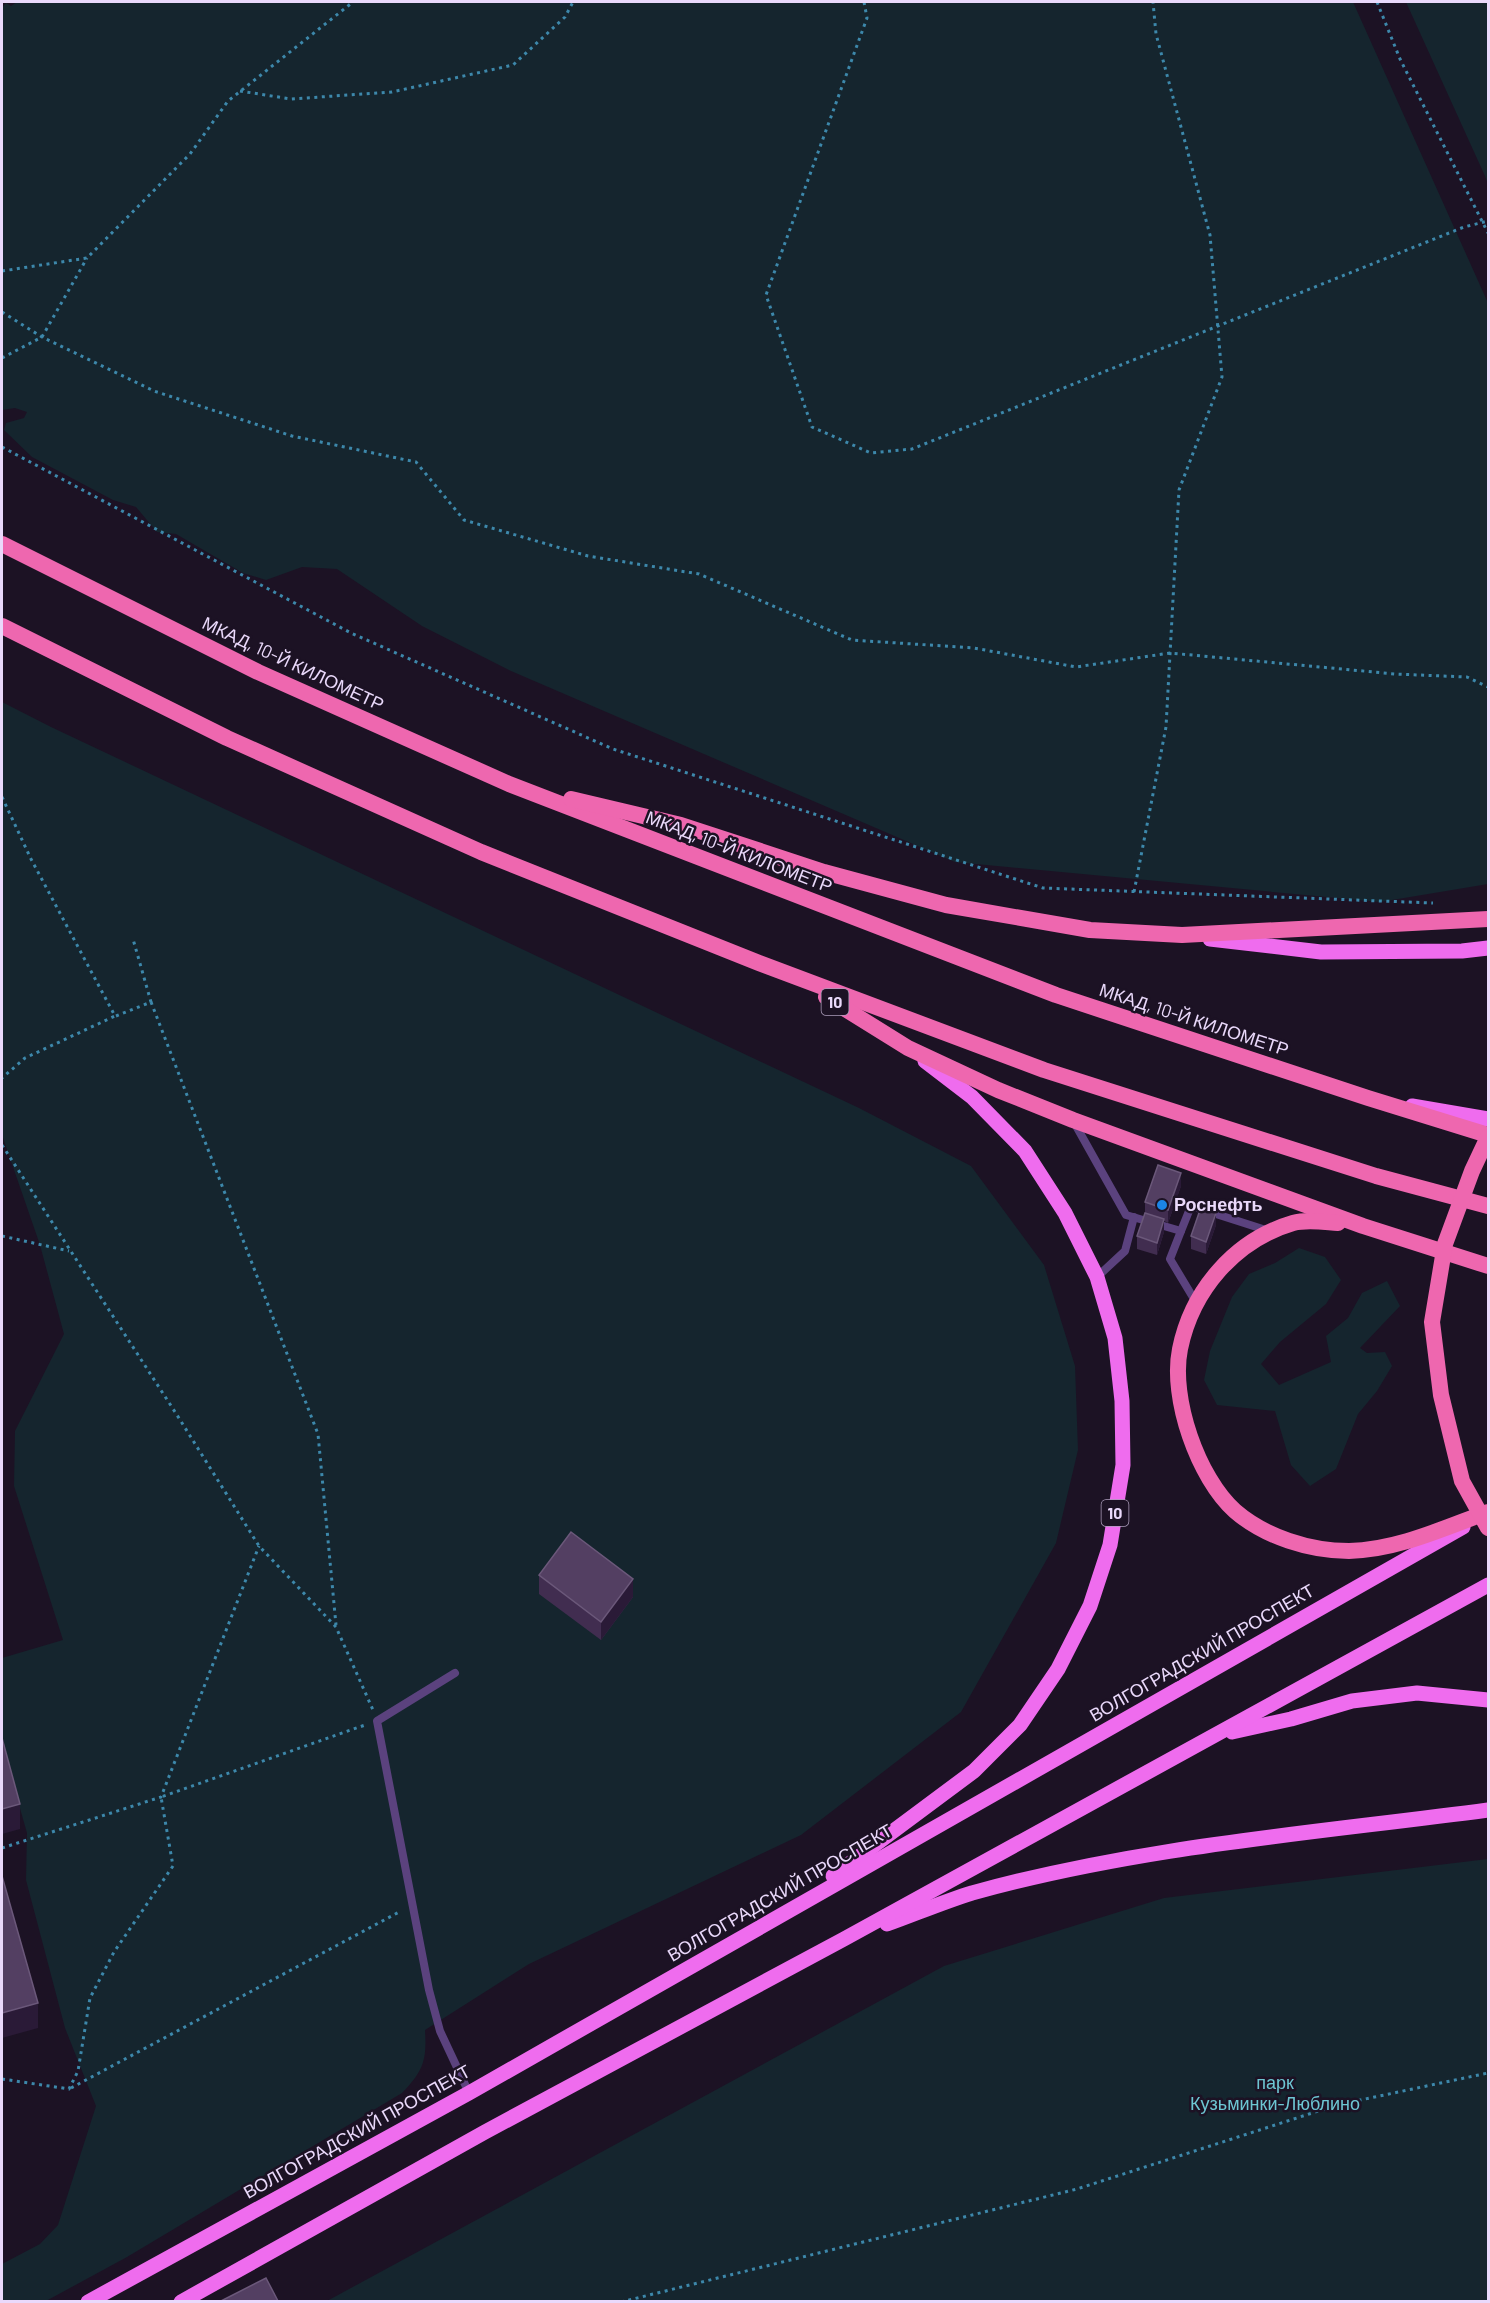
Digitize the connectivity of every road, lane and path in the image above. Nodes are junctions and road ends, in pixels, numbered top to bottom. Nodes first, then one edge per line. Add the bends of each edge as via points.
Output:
1 (353, 2) edge
2 (573, 2) edge
3 (864, 2) edge
4 (1153, 2) edge
5 (1377, 2) edge
6 (240, 91) junction
7 (1488, 221) edge
8 (1484, 223) junction
9 (1488, 232) edge
10 (87, 258) junction
11 (2, 271) edge
12 (2, 312) edge
13 (1218, 326) junction
14 (42, 337) junction
15 (2, 358) edge
16 (2, 447) edge
17 (2, 544) edge
18 (2, 626) edge
19 (1170, 653) junction
20 (1488, 687) edge
21 (509, 784) junction
22 (2, 797) edge
23 (1134, 892) junction
24 (1441, 903) dead end
25 (1488, 919) edge
26 (1182, 935) junction
27 (133, 939) dead end
28 (1488, 948) edge
29 (759, 963) junction
30 (151, 1002) junction
31 (116, 1016) junction
32 (908, 1048) junction
33 (2, 1078) edge
34 (1368, 1098) junction
35 (1488, 1119) edge
36 (1073, 1120) junction
37 (1488, 1136) edge
38 (2, 1145) edge
39 (1488, 1206) edge
40 (1134, 1217) junction
41 (1363, 1226) junction
42 (1181, 1231) junction
43 (1272, 1232) junction
44 (2, 1236) edge
45 (71, 1251) junction
46 (1488, 1266) edge
47 (1097, 1277) junction
48 (1197, 1304) junction
49 (1488, 1513) edge
50 (1488, 1528) edge
51 (259, 1546) junction
52 (1488, 1585) edge
53 (336, 1627) junction
54 (455, 1673) dead end
55 (1488, 1700) edge
56 (377, 1721) junction
57 (1217, 1735) junction
58 (161, 1797) junction
59 (1488, 1810) edge
60 (2, 1848) edge
61 (413, 1905) junction
62 (779, 1915) junction
63 (844, 1939) junction
64 (1488, 2073) edge
65 (2, 2079) edge
66 (69, 2089) junction
67 (469, 2093) junction
68 (88, 2301) edge
69 (181, 2301) edge
70 (621, 2301) edge

1 - 6 path
2 - 6 path via 565,17 513,65 392,92 291,99
3 - 13 path via 867,18 766,295 812,427 871,453 912,449
4 - 13 path via 1156,34 1210,235
5 - 8 path via 1400,59
6 - 10 path via 228,101 190,154
7 - 8 path
8 - 9 path
8 - 13 path via 1464,227
10 - 11 path
10 - 14 path
12 - 14 path
13 - 19 path via 1222,377 1179,490
14 - 15 path
14 - 19 path via 154,391 292,436 416,462 464,520 588,556 699,574 852,640 975,648 1076,667
16 - 23 path via 351,633 613,748 1043,888
17 - 21 highway, МКАД, 10-Й КИЛОМЕТР via 258,672
18 - 29 highway via 227,738 470,847
19 - 20 path via 1467,677
19 - 23 path via 1166,727
21 - 26 highway via 681,825 824,872 946,905 1090,930
21 - 34 highway, МКАД, 10-Й КИЛОМЕТР via 1056,995
22 - 31 path
23 - 24 path
25 - 26 highway
26 - 28 main road via 1321,952
27 - 30 path
29 - 32 highway, 10 via 838,1003
29 - 39 highway via 1044,1070 1376,1176
30 - 31 path
30 - 53 path via 318,1434
31 - 33 path via 26,1058
32 - 36 highway
32 - 47 main road, 10 via 972,1097 1025,1150 1065,1213
34 - 35 main road
34 - 37 highway, МКАД, 10-Й КИЛОМЕТР
36 - 40 lane via 1126,1215
36 - 41 highway
37 - 50 highway, bridge via 1445,1244 1432,1322 1441,1395 1462,1481
38 - 45 path
40 - 42 lane
40 - 47 lane via 1125,1251
41 - 43 highway via 1320,1221 1295,1223
41 - 46 highway
42 - 43 lane via 1191,1206
42 - 48 lane via 1170,1258
43 - 48 highway via 1248,1243 1215,1273
44 - 45 path
45 - 51 path
47 - 62 main road, 10 via 1115,1338 1122,1401 1123,1465 1110,1545 1090,1605 1058,1669 1020,1725 974,1772
48 - 49 highway via 1180,1351 1179,1392 1190,1441 1213,1483 1235,1511 1267,1532 1311,1548 1350,1551 1394,1545
49 - 62 main road, ВОЛГОГРАДСКИЙ ПРОСПЕКТ
51 - 53 path
51 - 58 path
52 - 57 main road
53 - 56 path
54 - 56 lane
55 - 57 main road via 1418,1693 1352,1701
56 - 58 path
56 - 61 lane
57 - 63 main road
58 - 60 path
58 - 66 path via 174,1866 114,1952 90,1998 78,2071
59 - 63 main road via 1218,1843 1065,1871 971,1894
61 - 66 path
61 - 67 lane via 440,2031
62 - 67 main road, ВОЛГОГРАДСКИЙ ПРОСПЕКТ
63 - 69 main road
64 - 70 path via 1337,2105 1077,2189
65 - 66 path
67 - 68 main road, ВОЛГОГРАДСКИЙ ПРОСПЕКТ

